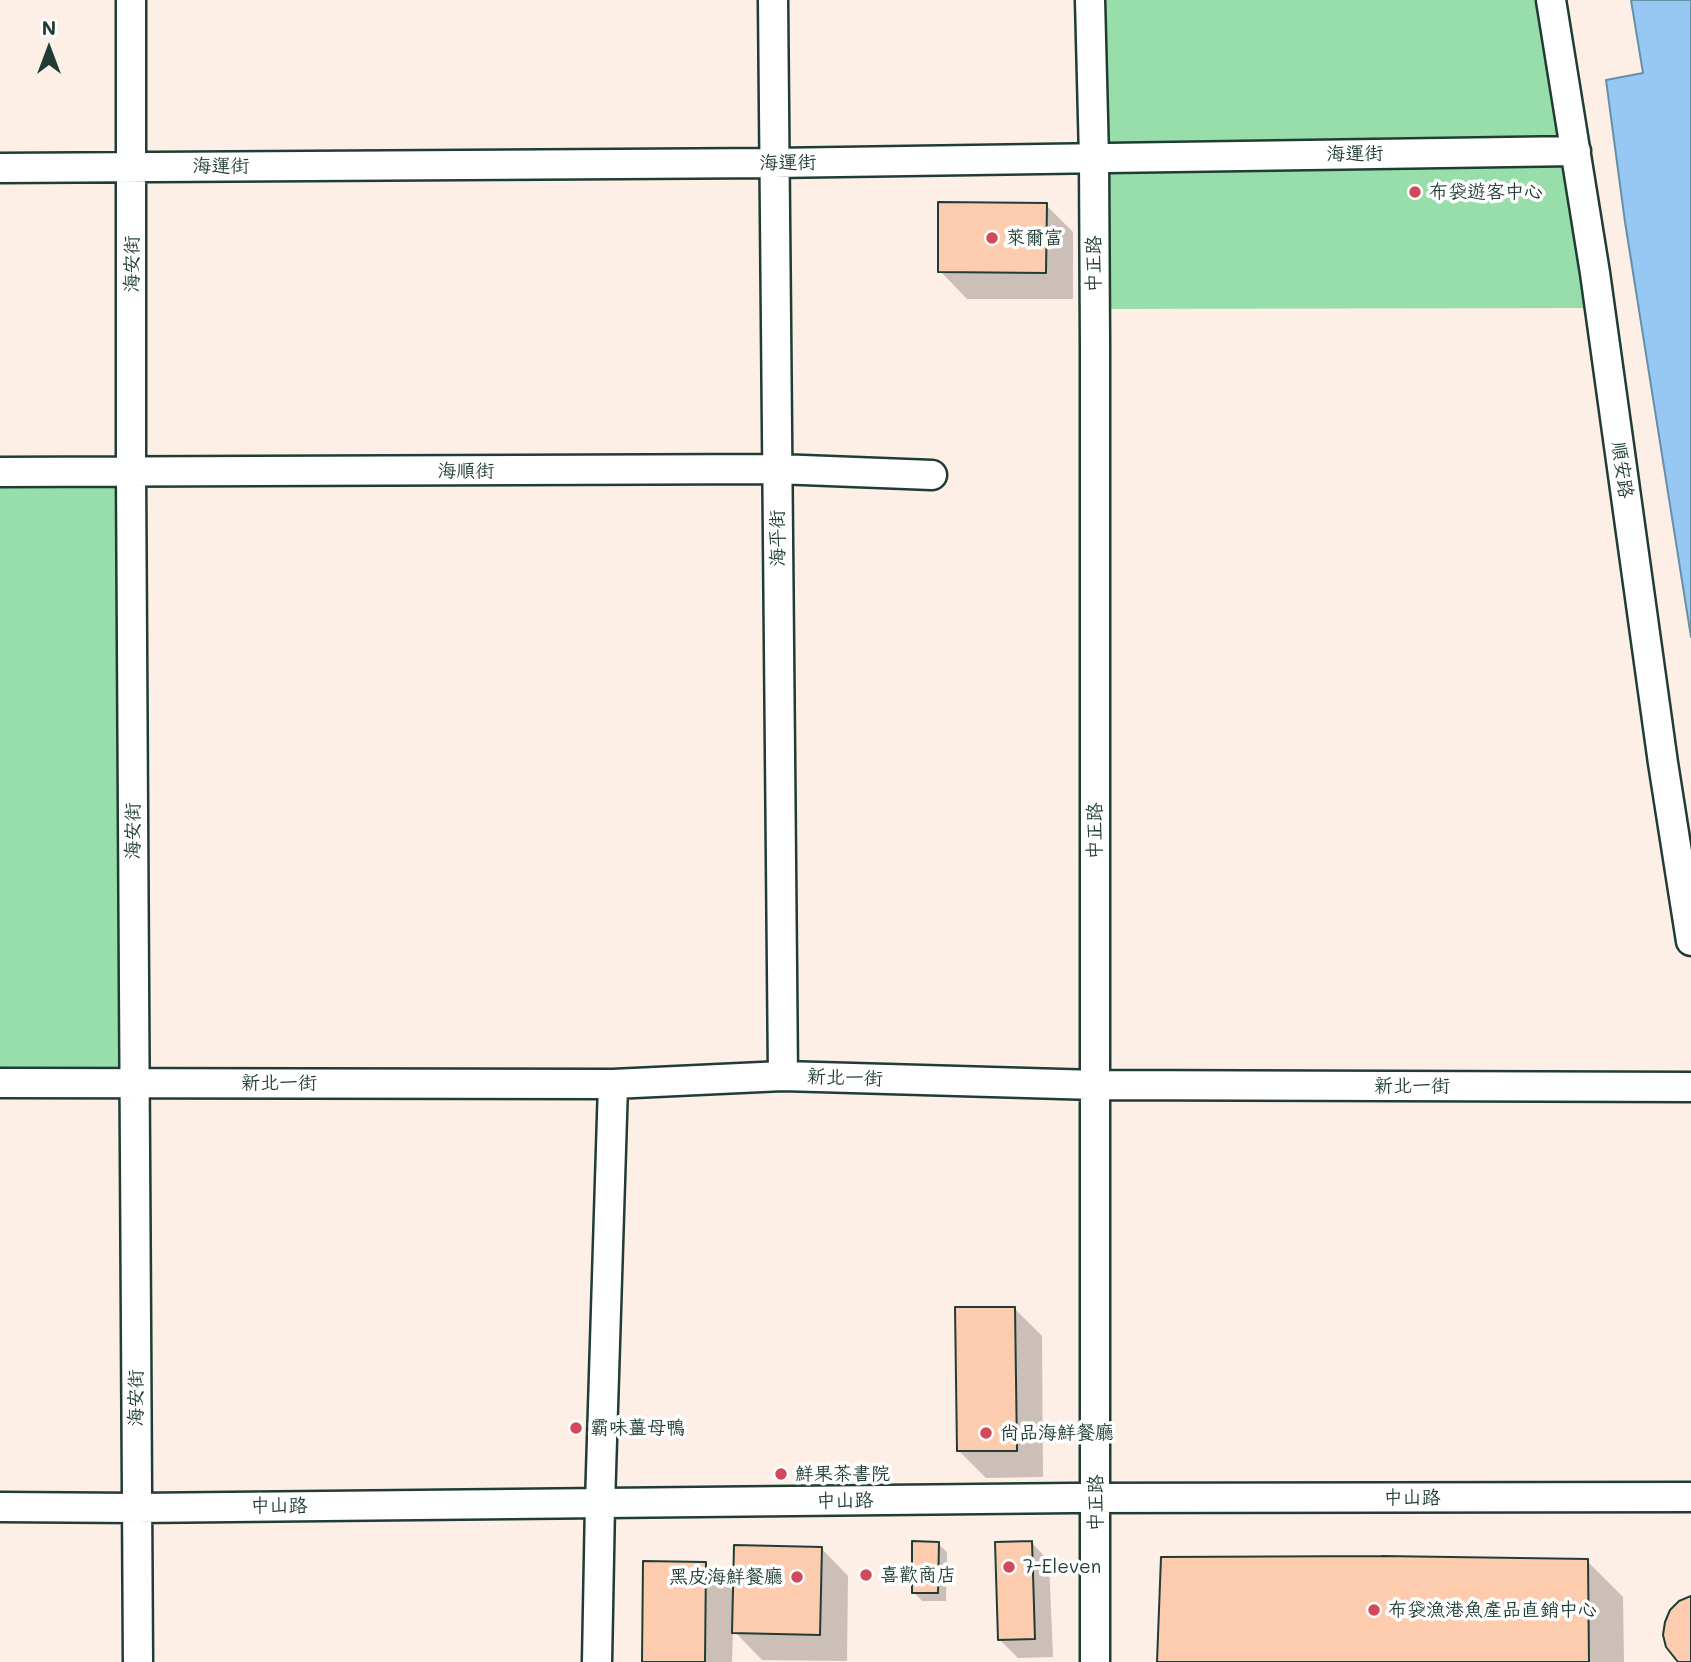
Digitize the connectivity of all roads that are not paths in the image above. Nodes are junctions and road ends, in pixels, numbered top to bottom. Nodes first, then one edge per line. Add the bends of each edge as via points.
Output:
1 (131, 0) edge
2 (773, 0) edge
3 (1090, 0) edge
4 (1551, 0) edge
5 (1576, 151) junction
6 (1094, 158) junction
7 (773, 163) junction
8 (132, 167) junction
9 (0, 168) edge
10 (777, 470) junction
11 (0, 472) edge
12 (131, 472) junction
13 (932, 475) dead end
14 (1691, 941) edge
15 (783, 1076) junction
16 (0, 1083) edge
17 (135, 1083) junction
18 (613, 1084) junction
19 (1096, 1085) junction
20 (1691, 1087) edge
21 (1691, 1497) edge
22 (1096, 1498) junction
23 (600, 1504) junction
24 (0, 1507) edge
25 (137, 1508) junction
26 (138, 1662) edge
27 (597, 1662) edge
28 (1095, 1662) edge

1 - 8 street, 海安街
2 - 7 street, 海平街
3 - 6 street, 中正路
4 - 5 street, 順安路
5 - 6 street, 海運街
5 - 14 street, 順安路
6 - 7 street, 海運街
6 - 19 street, 中正路
7 - 8 street, 海運街
7 - 10 street, 海平街
8 - 9 street, 海運街
8 - 12 street, 海安街
10 - 12 street, 海順街
10 - 13 street, 海順街
10 - 15 street, 海平街
11 - 12 street, 海順街
12 - 17 street, 海安街
15 - 18 street, 新北一街
15 - 19 street, 新北一街
16 - 17 street, 新北一街
17 - 18 street, 新北一街
17 - 25 street, 海安街
18 - 23 street
19 - 20 street, 新北一街
19 - 22 street, 中正路
21 - 22 street, 中山路
22 - 23 street, 中山路
22 - 28 street, 中正路
23 - 25 street, 中山路
23 - 27 street
24 - 25 street, 中山路
25 - 26 street, 海安街

